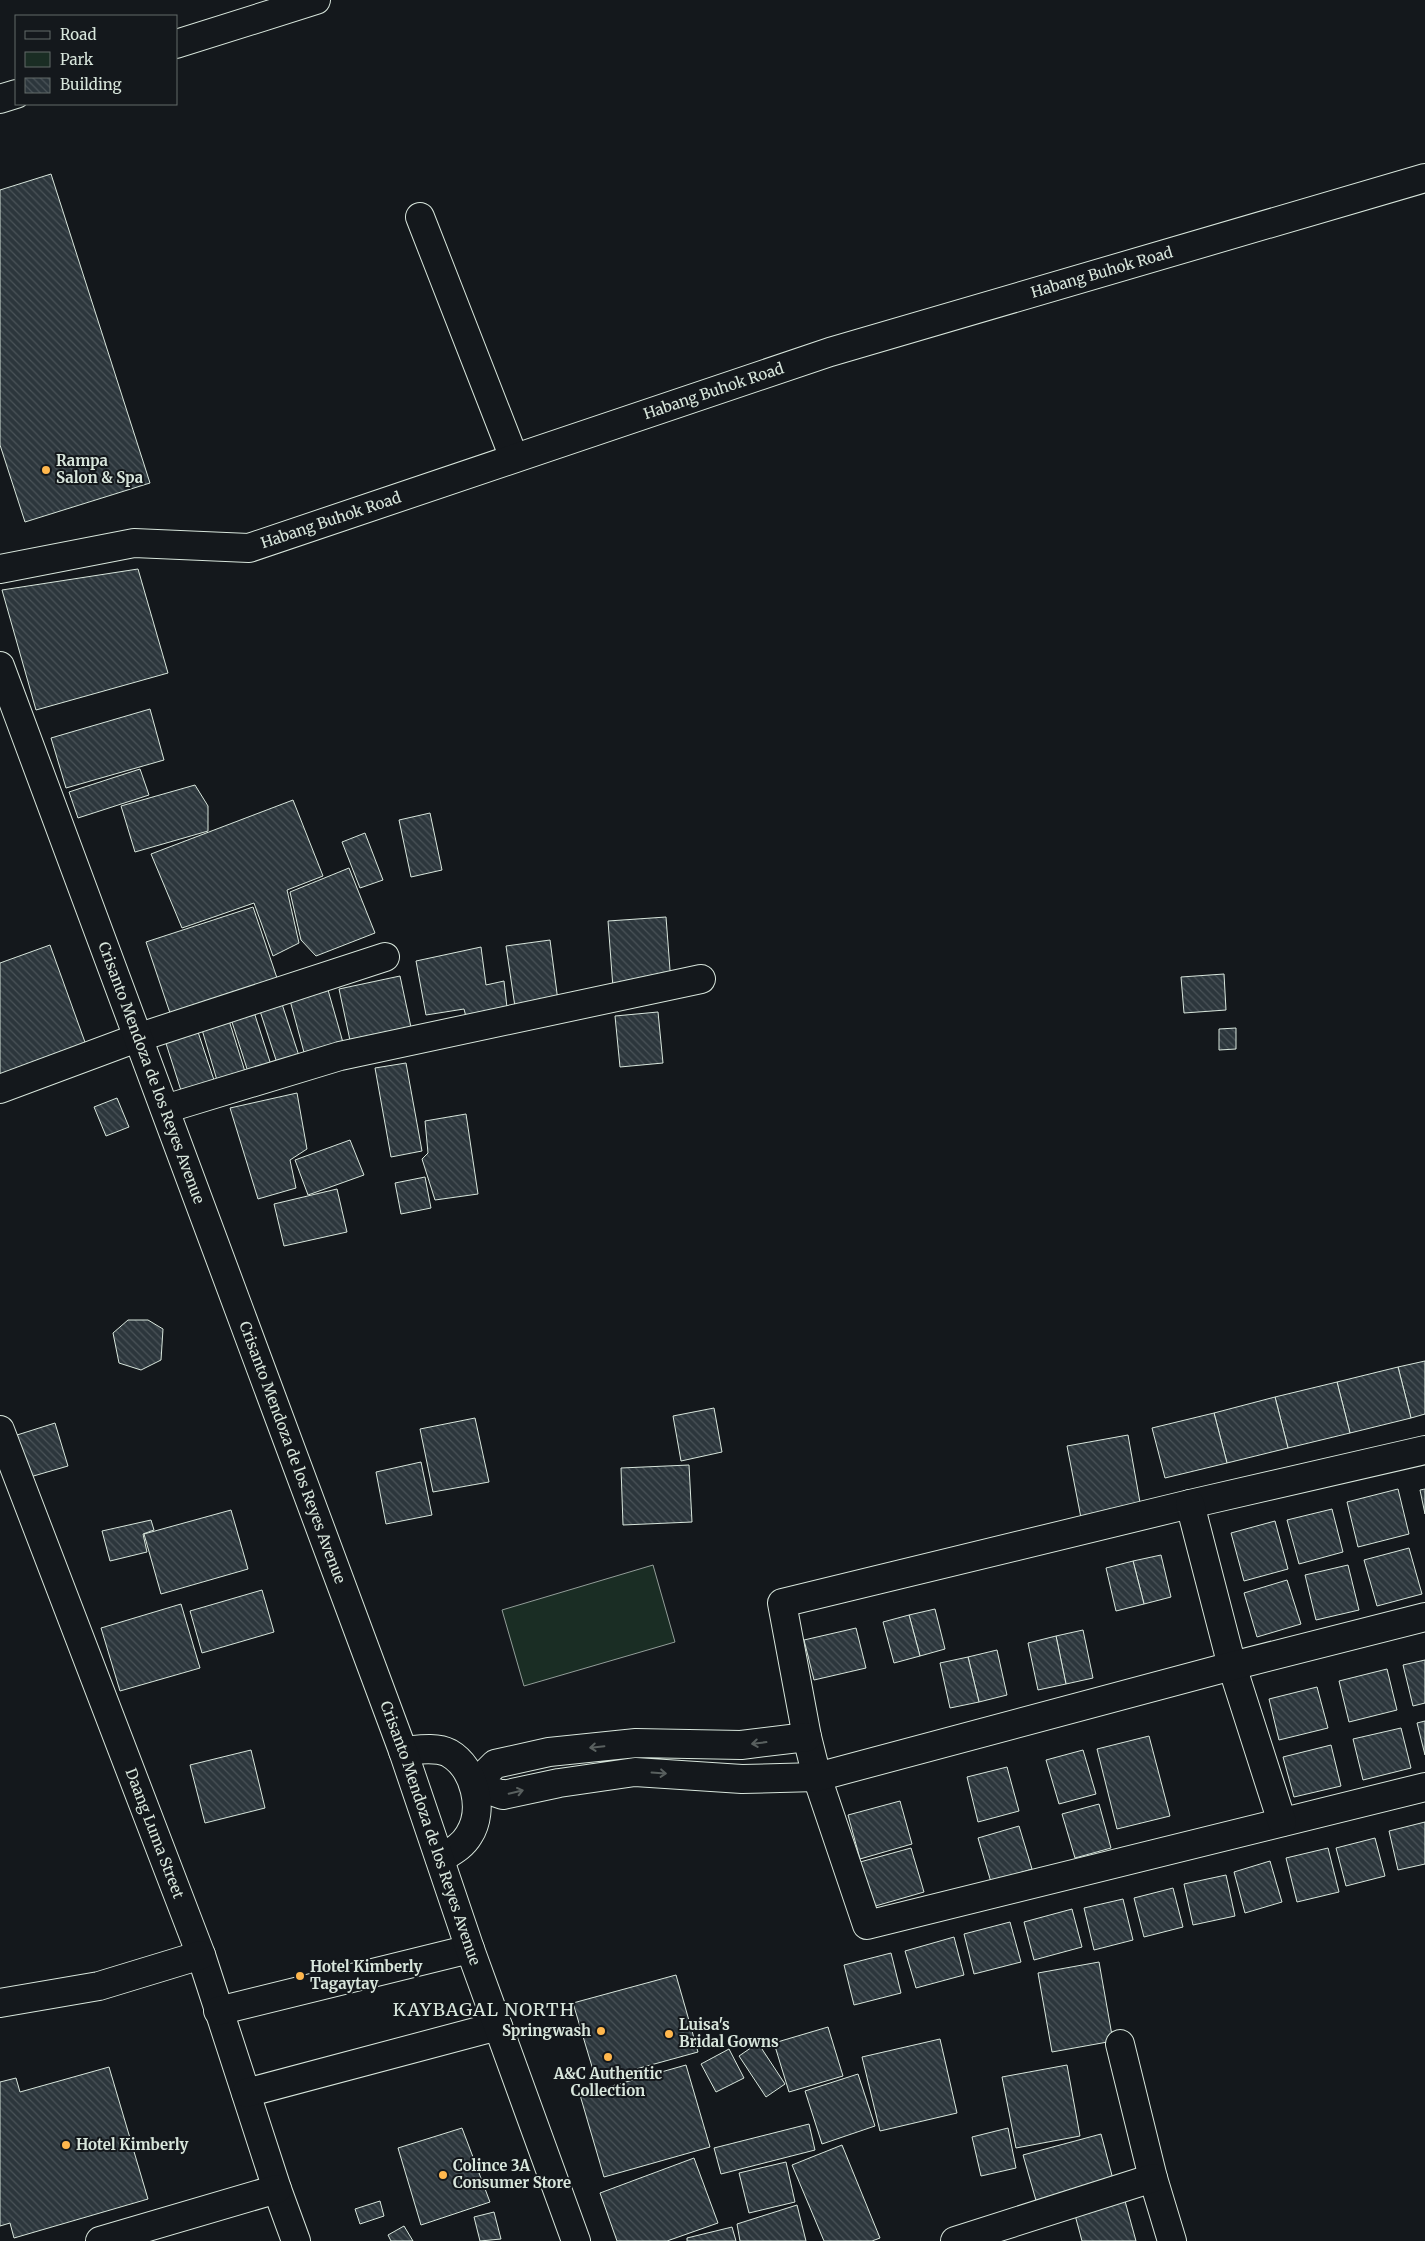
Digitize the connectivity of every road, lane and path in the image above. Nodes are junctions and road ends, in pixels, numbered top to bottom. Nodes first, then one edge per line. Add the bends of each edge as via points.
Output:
1 (316, 0) edge
2 (178, 43) edge
3 (15, 94) edge
4 (0, 99) edge
5 (1425, 178) edge
6 (420, 217) dead end
7 (514, 458) junction
8 (0, 569) edge
9 (0, 666) edge
10 (385, 957) dead end
11 (701, 979) dead end
12 (137, 1038) junction
13 (0, 1089) edge
14 (165, 1109) junction
15 (0, 1430) edge
16 (1425, 1450) edge
17 (1190, 1504) junction
18 (1425, 1617) edge
19 (1232, 1666) junction
20 (807, 1737) junction
21 (402, 1751) junction
22 (817, 1777) junction
23 (474, 1785) junction
24 (1425, 1787) edge
25 (1282, 1822) junction
26 (440, 1859) junction
27 (470, 1949) junction
28 (201, 1955) junction
29 (0, 2003) edge
30 (218, 2011) junction
31 (498, 2026) junction
32 (1120, 2044) dead end
33 (246, 2093) junction
34 (1153, 2178) junction
35 (276, 2189) junction
36 (100, 2241) edge
37 (296, 2241) edge
38 (576, 2241) edge
39 (955, 2241) edge
40 (1172, 2241) edge

1 - 2 street
3 - 4 street
5 - 7 street, Habang Buhok Road via 830,352
6 - 7 street
7 - 8 street, Habang Buhok Road via 249,548 134,543
9 - 12 street, Crisanto Mendoza de los Reyes Avenue
10 - 12 street
11 - 14 street via 340,1056
12 - 13 street
12 - 14 street, Crisanto Mendoza de los Reyes Avenue
14 - 21 street, Crisanto Mendoza de los Reyes Avenue
15 - 28 street, Daang Luma Street
16 - 17 street
17 - 19 street
17 - 20 street via 782,1603
18 - 19 street
19 - 22 street
19 - 25 street
20 - 22 street
20 -> 23 street via 741,1745 636,1743 549,1752 494,1764
21 - 23 street via 425,1749 447,1752 461,1762
21 - 26 street, Crisanto Mendoza de los Reyes Avenue
23 -> 22 street via 503,1795 635,1772 742,1779
22 - 25 street via 867,1926
23 - 26 street via 477,1813 470,1834 460,1847
24 - 25 street
26 - 27 street, Crisanto Mendoza de los Reyes Avenue
27 - 30 street
27 - 31 street, Crisanto Mendoza de los Reyes Avenue
28 - 29 street via 99,1986
28 - 30 street, Daang Luma Street
30 - 33 street, Daang Luma Street
31 - 33 street
31 - 38 street, Crisanto Mendoza de los Reyes Avenue
32 - 34 street
33 - 35 street, Daang Luma Street
34 - 39 street
34 - 40 street
35 - 36 street
35 - 37 street, Daang Luma Street

